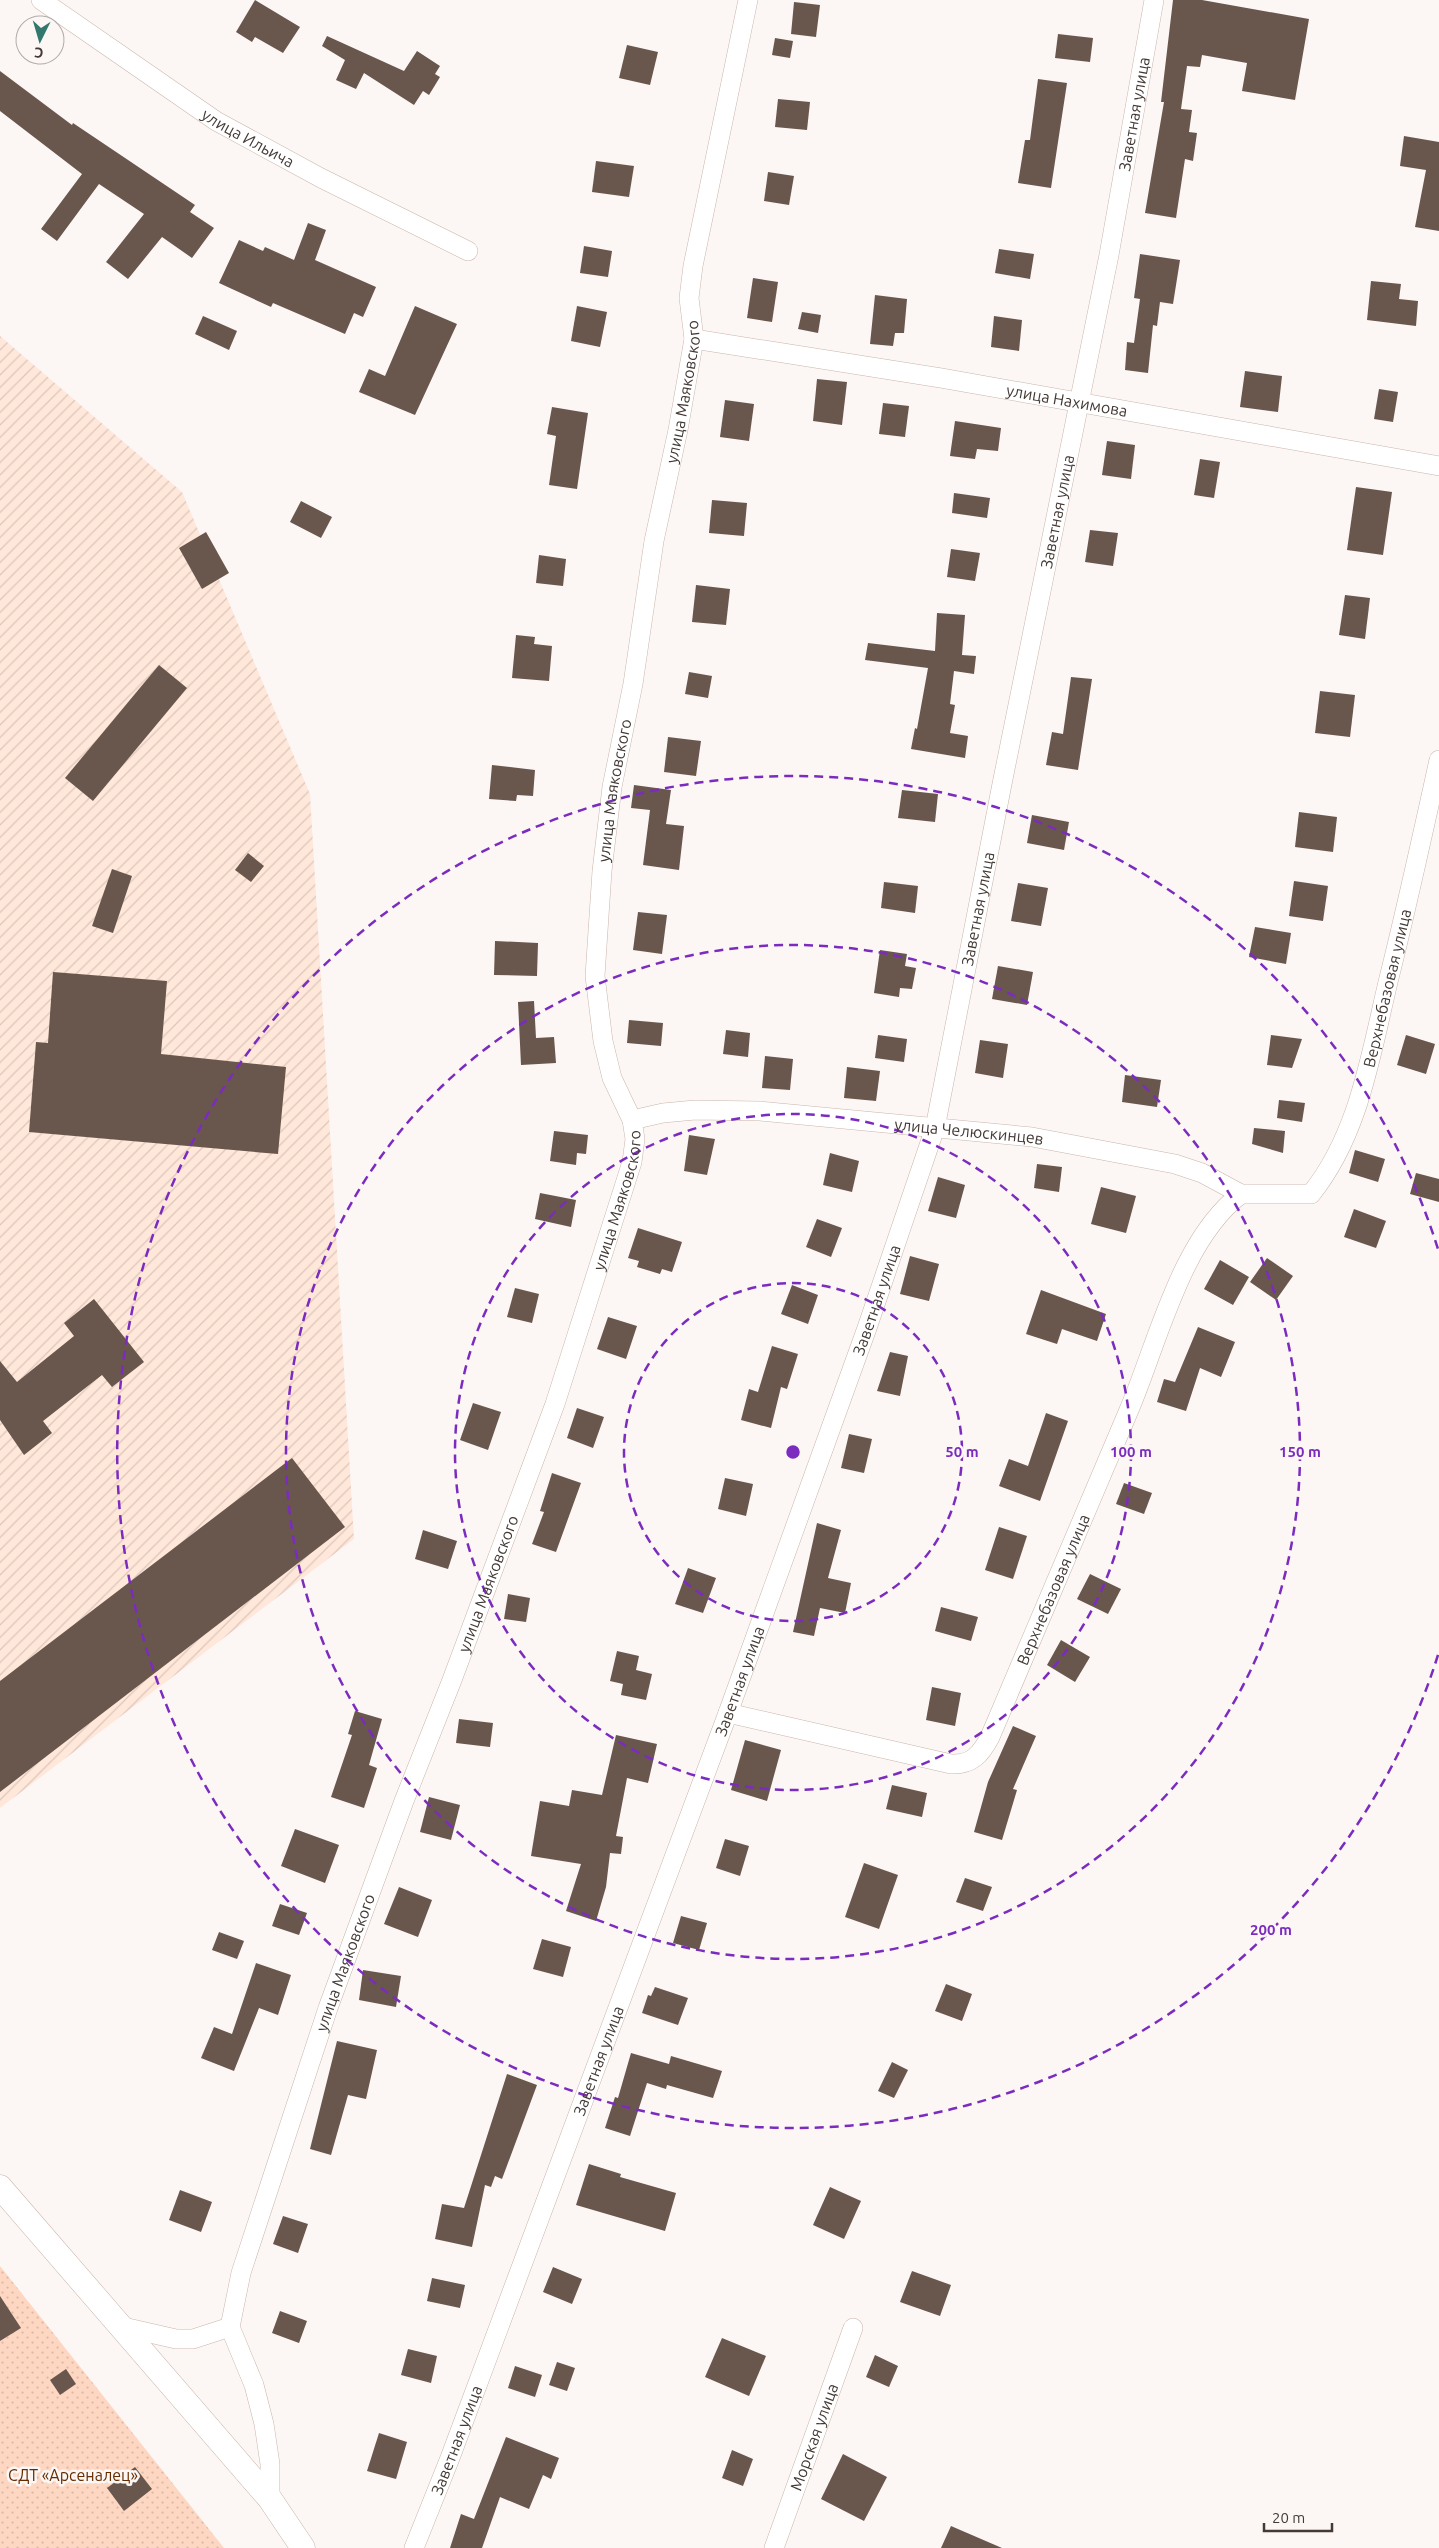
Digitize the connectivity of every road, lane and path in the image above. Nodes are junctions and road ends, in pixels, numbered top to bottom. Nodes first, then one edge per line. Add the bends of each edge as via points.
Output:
1 (41, 0) edge
2 (748, 0) edge
3 (1154, 0) edge
4 (468, 251) dead end
5 (694, 339) junction
6 (1078, 404) junction
7 (1439, 466) edge
8 (1439, 760) edge
9 (632, 1120) junction
10 (935, 1128) junction
11 (1241, 1194) junction
12 (1299, 1196) joint
13 (728, 1713) junction
14 (0, 2187) edge
15 (119, 2326) junction
16 (230, 2327) junction
17 (853, 2328) dead end
18 (270, 2499) junction
19 (303, 2548) edge
20 (414, 2548) edge
21 (774, 2548) edge

1 - 4 street, улица Ильича via 216,121 338,187
2 - 5 street, улица Маяковского via 693,266 689,298
3 - 6 street, Заветная улица via 1109,255
5 - 6 street, улица Нахимова via 941,378
5 - 9 street, улица Маяковского via 654,541 612,787 602,871 595,976 599,1013 612,1078
6 - 7 street, улица Нахимова
6 - 10 street, Заветная улица
8 - 12 street, Верхнебазовая улица via 1357,1108 1323,1179 1311,1194
9 - 10 street, улица Челюскинцев via 695,1110 760,1112
9 - 16 street, улица Маяковского via 635,1139 632,1162 555,1404 328,2008 241,2273
10 - 11 street, улица Челюскинцев via 1032,1137 1135,1155 1202,1173
10 - 13 street, Заветная улица via 868,1328
11 - 12 street, улица Челюскинцев
11 - 13 street, Верхнебазовая улица via 1224,1207 1194,1252 1171,1300 1142,1380 981,1753 964,1764 952,1764
13 - 20 street, Заветная улица
14 - 15 street
15 - 16 street via 176,2339 193,2338
15 - 18 street
16 - 18 street via 254,2386 264,2424 270,2464
17 - 21 street, Морская улица
18 - 19 street

